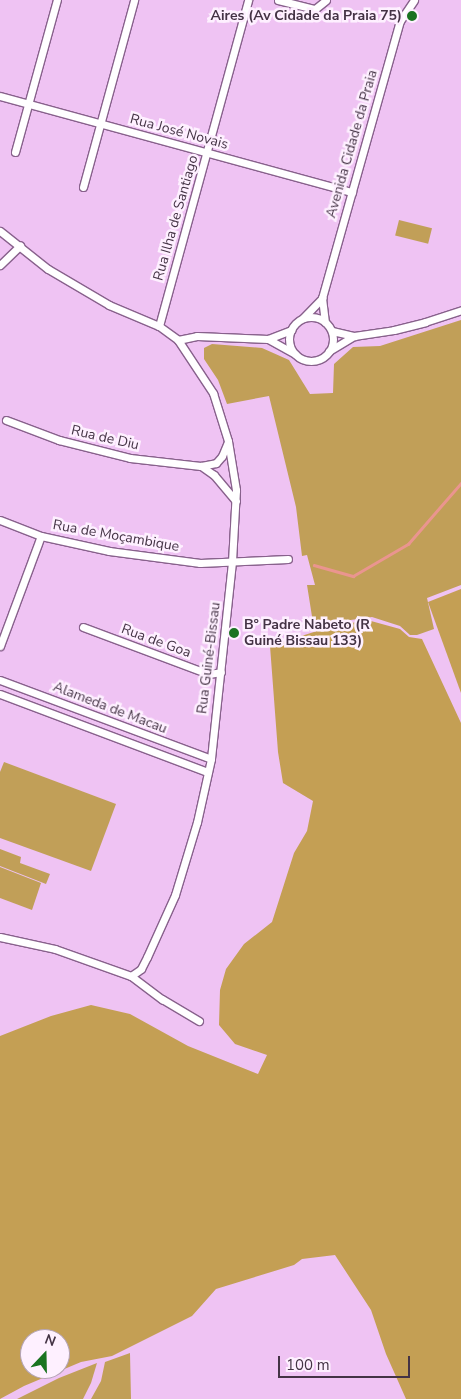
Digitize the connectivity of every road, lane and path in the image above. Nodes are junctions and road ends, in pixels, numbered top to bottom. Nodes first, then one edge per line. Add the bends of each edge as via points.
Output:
1 (56, 0) edge
2 (134, 0) edge
3 (248, 0) edge
4 (278, 0) edge
5 (326, 0) edge
6 (414, 0) edge
7 (0, 96) edge
8 (28, 105) junction
9 (100, 124) junction
10 (15, 152) dead end
11 (207, 152) junction
12 (83, 187) dead end
13 (352, 192) junction
14 (0, 231) edge
15 (20, 246) junction
16 (0, 265) edge
17 (322, 298) junction
18 (461, 310) edge
19 (303, 318) junction
20 (325, 322) junction
21 (159, 326) junction
22 (291, 330) junction
23 (332, 331) junction
24 (354, 336) junction
25 (268, 339) junction
26 (178, 340) junction
27 (329, 351) junction
28 (295, 354) junction
29 (6, 420) dead end
30 (228, 442) junction
31 (201, 466) junction
32 (236, 501) junction
33 (0, 520) edge
34 (41, 536) junction
35 (288, 559) dead end
36 (232, 562) junction
37 (83, 627) dead end
38 (0, 646) edge
39 (221, 672) junction
40 (0, 680) edge
41 (0, 694) edge
42 (211, 760) junction
43 (208, 772) junction
44 (0, 937) edge
45 (131, 976) junction
46 (199, 1021) dead end

1 - 8 street
2 - 9 street
3 - 11 street, Rua Ilha de Santiago
4 - 5 street via 315,9
6 - 13 street, Avenida Cidade da Praia via 400,20
7 - 8 street, Rua José Novais
8 - 9 street, Rua José Novais
8 - 10 street
9 - 11 street, Rua José Novais
9 - 12 street
11 - 13 street, Rua José Novais
11 - 21 street, Rua Ilha de Santiago
13 - 17 street, Avenida Cidade da Praia
14 - 15 street, Rua Guiné-Bissau
15 - 16 street
15 - 21 street, Rua Guiné-Bissau via 48,269 109,305
17 - 19 street, Avenida Cidade da Praia
17 - 20 street, Avenida Cidade da Praia
18 - 24 street via 425,322
19 - 20 street via 312,317
19 - 22 street
20 - 23 street
21 - 26 street, Rua Guiné-Bissau
22 - 25 street
22 - 28 street via 289,338
23 - 24 street
23 - 27 street
24 - 27 street
25 - 26 street via 197,336
25 - 28 street
26 - 30 street, Rua Guiné-Bissau via 213,392
27 - 28 street via 311,361
29 - 31 street, Rua de Diu via 59,440 130,458
30 - 31 street via 216,463
30 - 32 street, Rua Guiné-Bissau
31 - 32 street via 214,475
32 - 36 street, Rua Guiné-Bissau
33 - 34 street, Rua de Moçambique
34 - 36 street, Rua de Moçambique via 109,551 200,562
34 - 38 street
35 - 36 street, Rua de Moçambique
36 - 39 street, Rua Guiné-Bissau
37 - 39 street, Rua de Goa via 209,674
39 - 42 street, Rua Guiné-Bissau
40 - 42 street, Alameda de Macau
41 - 43 street, Alameda de Macau
42 - 43 street, Rua Guiné-Bissau
43 - 45 street, Rua Guiné-Bissau via 175,895 147,957
44 - 45 street via 54,949
45 - 46 street

